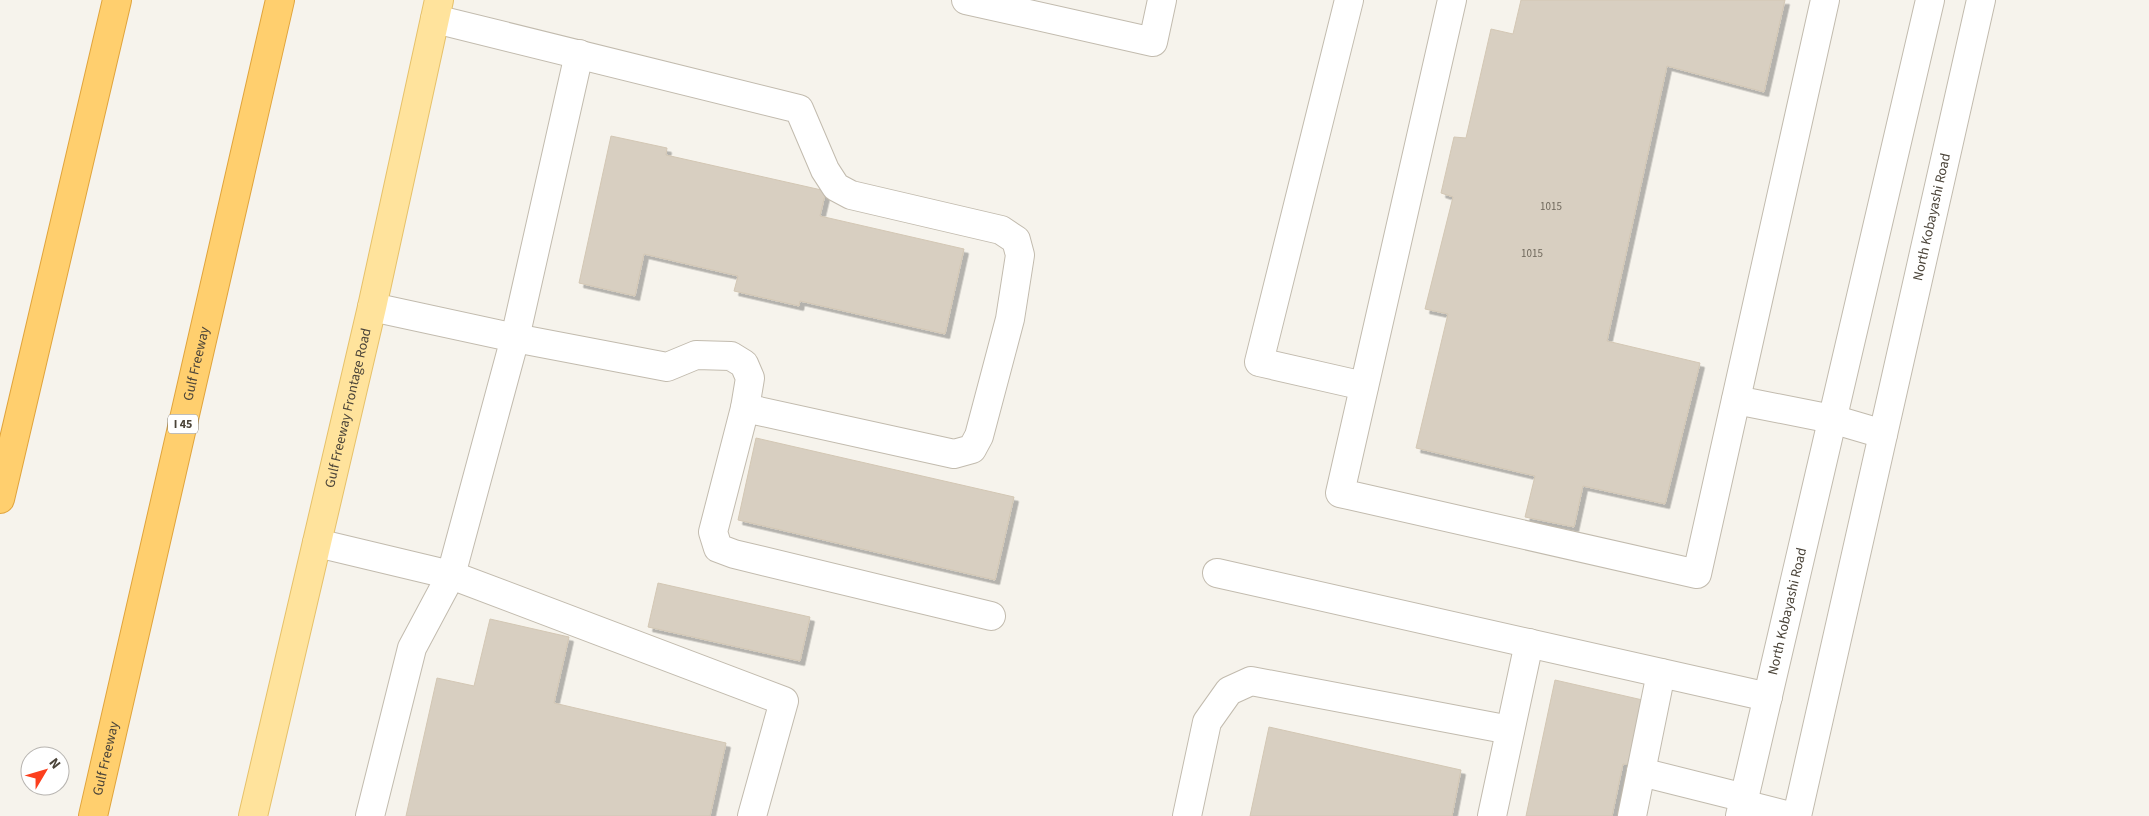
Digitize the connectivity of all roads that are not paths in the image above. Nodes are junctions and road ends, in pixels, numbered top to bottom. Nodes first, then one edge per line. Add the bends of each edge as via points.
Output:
1 (117, 0) edge
2 (966, 0) edge
3 (1162, 0) edge
4 (1349, 0) edge
5 (1452, 0) edge
6 (1825, 0) edge
7 (1930, 0) edge
8 (1981, 0) edge
9 (280, 3) edge
10 (437, 9) edge
11 (1057, 10) edge
12 (579, 54) junction
13 (372, 307) junction
14 (515, 338) junction
15 (1364, 386) junction
16 (1736, 400) junction
17 (745, 408) junction
18 (1832, 420) junction
19 (1883, 434) junction
20 (0, 499) edge
21 (317, 543) junction
22 (1217, 573) dead end
23 (451, 575) junction
24 (991, 616) dead end
25 (1528, 643) junction
26 (1661, 673) junction
27 (1768, 697) junction
28 (1510, 730) junction
29 (1641, 772) junction
30 (1743, 806) edge
31 (94, 816) edge
32 (253, 816) edge
33 (370, 816) edge
34 (752, 816) edge
35 (1187, 816) edge
36 (1492, 816) edge
37 (1632, 816) edge
38 (1790, 816) edge
39 (1797, 816) edge

1 - 20 highway
2 - 11 street
3 - 11 street via 1153,42
4 - 15 street via 1259,362
5 - 15 street
6 - 16 street
7 - 18 street, North Kobayashi Road
8 - 19 street, North Kobayashi Road
9 - 31 highway, Gulf Freeway / I 45
10 - 12 street
10 - 13 main road, Gulf Freeway Frontage Road
12 - 14 street
12 - 17 street via 799,109 825,170 836,187 851,195 1001,230 1016,240 1020,255 1010,319 972,449 954,454
13 - 14 street
13 - 21 main road, Gulf Freeway Frontage Road
14 - 17 street via 667,366 696,355 731,356 744,364 750,378
14 - 23 street
15 - 16 street via 1340,493 1697,574
16 - 18 street
17 - 24 street via 713,532 718,548
18 - 19 street
18 - 27 street, North Kobayashi Road
19 - 39 street, North Kobayashi Road
21 - 23 street
21 - 32 main road, Gulf Freeway Frontage Road
22 - 25 street
23 - 33 street via 412,648
23 - 34 street via 784,701
25 - 26 street
25 - 28 street
26 - 27 street
26 - 29 street
27 - 30 street, North Kobayashi Road
28 - 35 street via 1251,681 1229,691 1207,722
28 - 36 street
29 - 30 street
29 - 37 street
30 - 38 street

